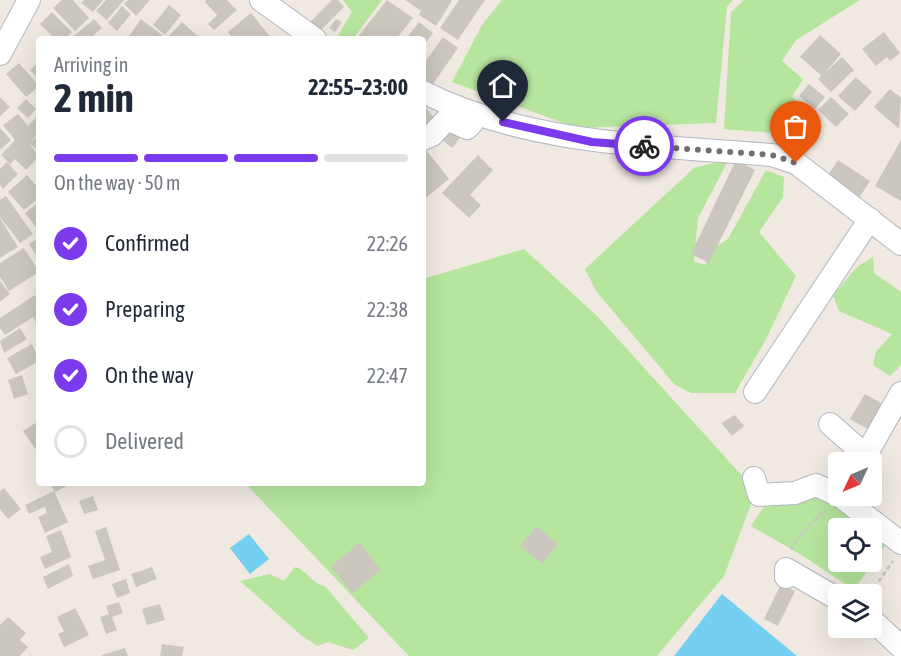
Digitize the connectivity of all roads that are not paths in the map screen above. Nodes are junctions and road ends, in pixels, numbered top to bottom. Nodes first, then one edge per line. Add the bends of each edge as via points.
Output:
1 (29, 0) edge
2 (261, 0) edge
3 (311, 36) edge
4 (0, 54) edge
5 (426, 93) edge
6 (480, 116) junction
7 (426, 138) edge
8 (870, 219) junction
9 (901, 244) edge
10 (755, 393) dead end
11 (901, 393) edge
12 (830, 424) dead end
13 (857, 452) edge
14 (867, 452) edge
15 (754, 478) dead end
16 (828, 490) edge
17 (852, 506) edge
18 (898, 551) edge
19 (786, 573) road end
20 (828, 595) edge
21 (882, 629) edge
22 (901, 647) edge

1 - 4 street
2 - 3 street
5 - 6 street
6 - 7 street via 467,128 447,119
6 - 8 street via 592,142 772,155 796,163
8 - 9 street
8 - 10 street
11 - 14 street
12 - 13 street
15 - 16 street via 759,495 795,493 816,485
17 - 18 street
19 - 20 street
21 - 22 street

